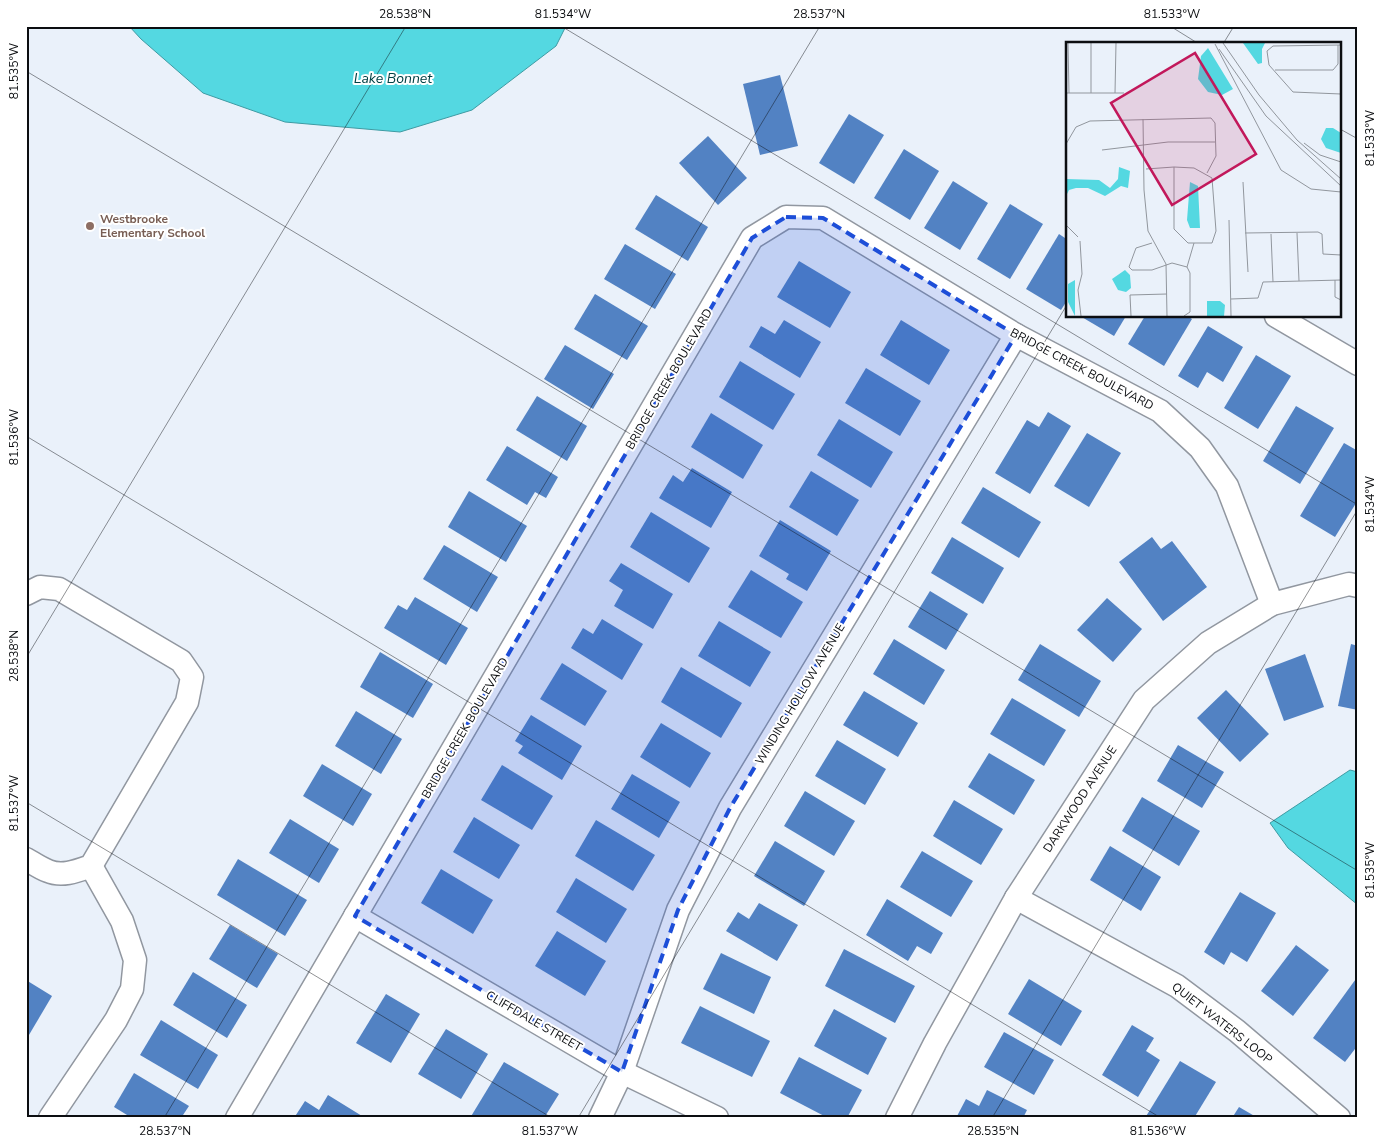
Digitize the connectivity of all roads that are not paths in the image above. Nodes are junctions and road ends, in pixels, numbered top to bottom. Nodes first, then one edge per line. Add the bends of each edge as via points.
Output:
1 (1279, 318) edge
2 (1016, 335) junction
3 (1358, 364) edge
4 (1358, 586) edge
5 (26, 594) edge
6 (1272, 604) junction
7 (26, 859) edge
8 (91, 866) junction
9 (1016, 898) junction
10 (355, 916) junction
11 (622, 1072) junction
12 (50, 1118) edge
13 (237, 1118) edge
14 (600, 1118) edge
15 (717, 1118) edge
16 (897, 1118) edge
17 (1339, 1118) edge

1 - 3 street
2 - 6 street, BRIDGE CREEK BOULEVARD via 1160,411 1200,448 1227,486
2 - 10 street, BRIDGE CREEK BOULEVARD via 823,218 786,217 752,238
2 - 11 street, WINDING HOLLOW AVENUE via 730,808 678,910
4 - 6 street, DARKWOOD AVENUE via 1349,584
5 - 8 street via 40,587 58,590 181,661 192,678 187,702
6 - 9 street, DARKWOOD AVENUE via 1208,643 1144,700
7 - 8 street via 60,874
8 - 12 street via 122,921 135,960 132,989 116,1020
9 - 16 street, DARKWOOD AVENUE
9 - 17 street, QUIET WATERS LOOP via 1177,986 1237,1031
10 - 11 street, CLIFFDALE STREET
10 - 13 street, BRIDGE CREEK BOULEVARD
11 - 14 street, WINDING HOLLOW AVENUE
11 - 15 street, CLIFFDALE STREET

